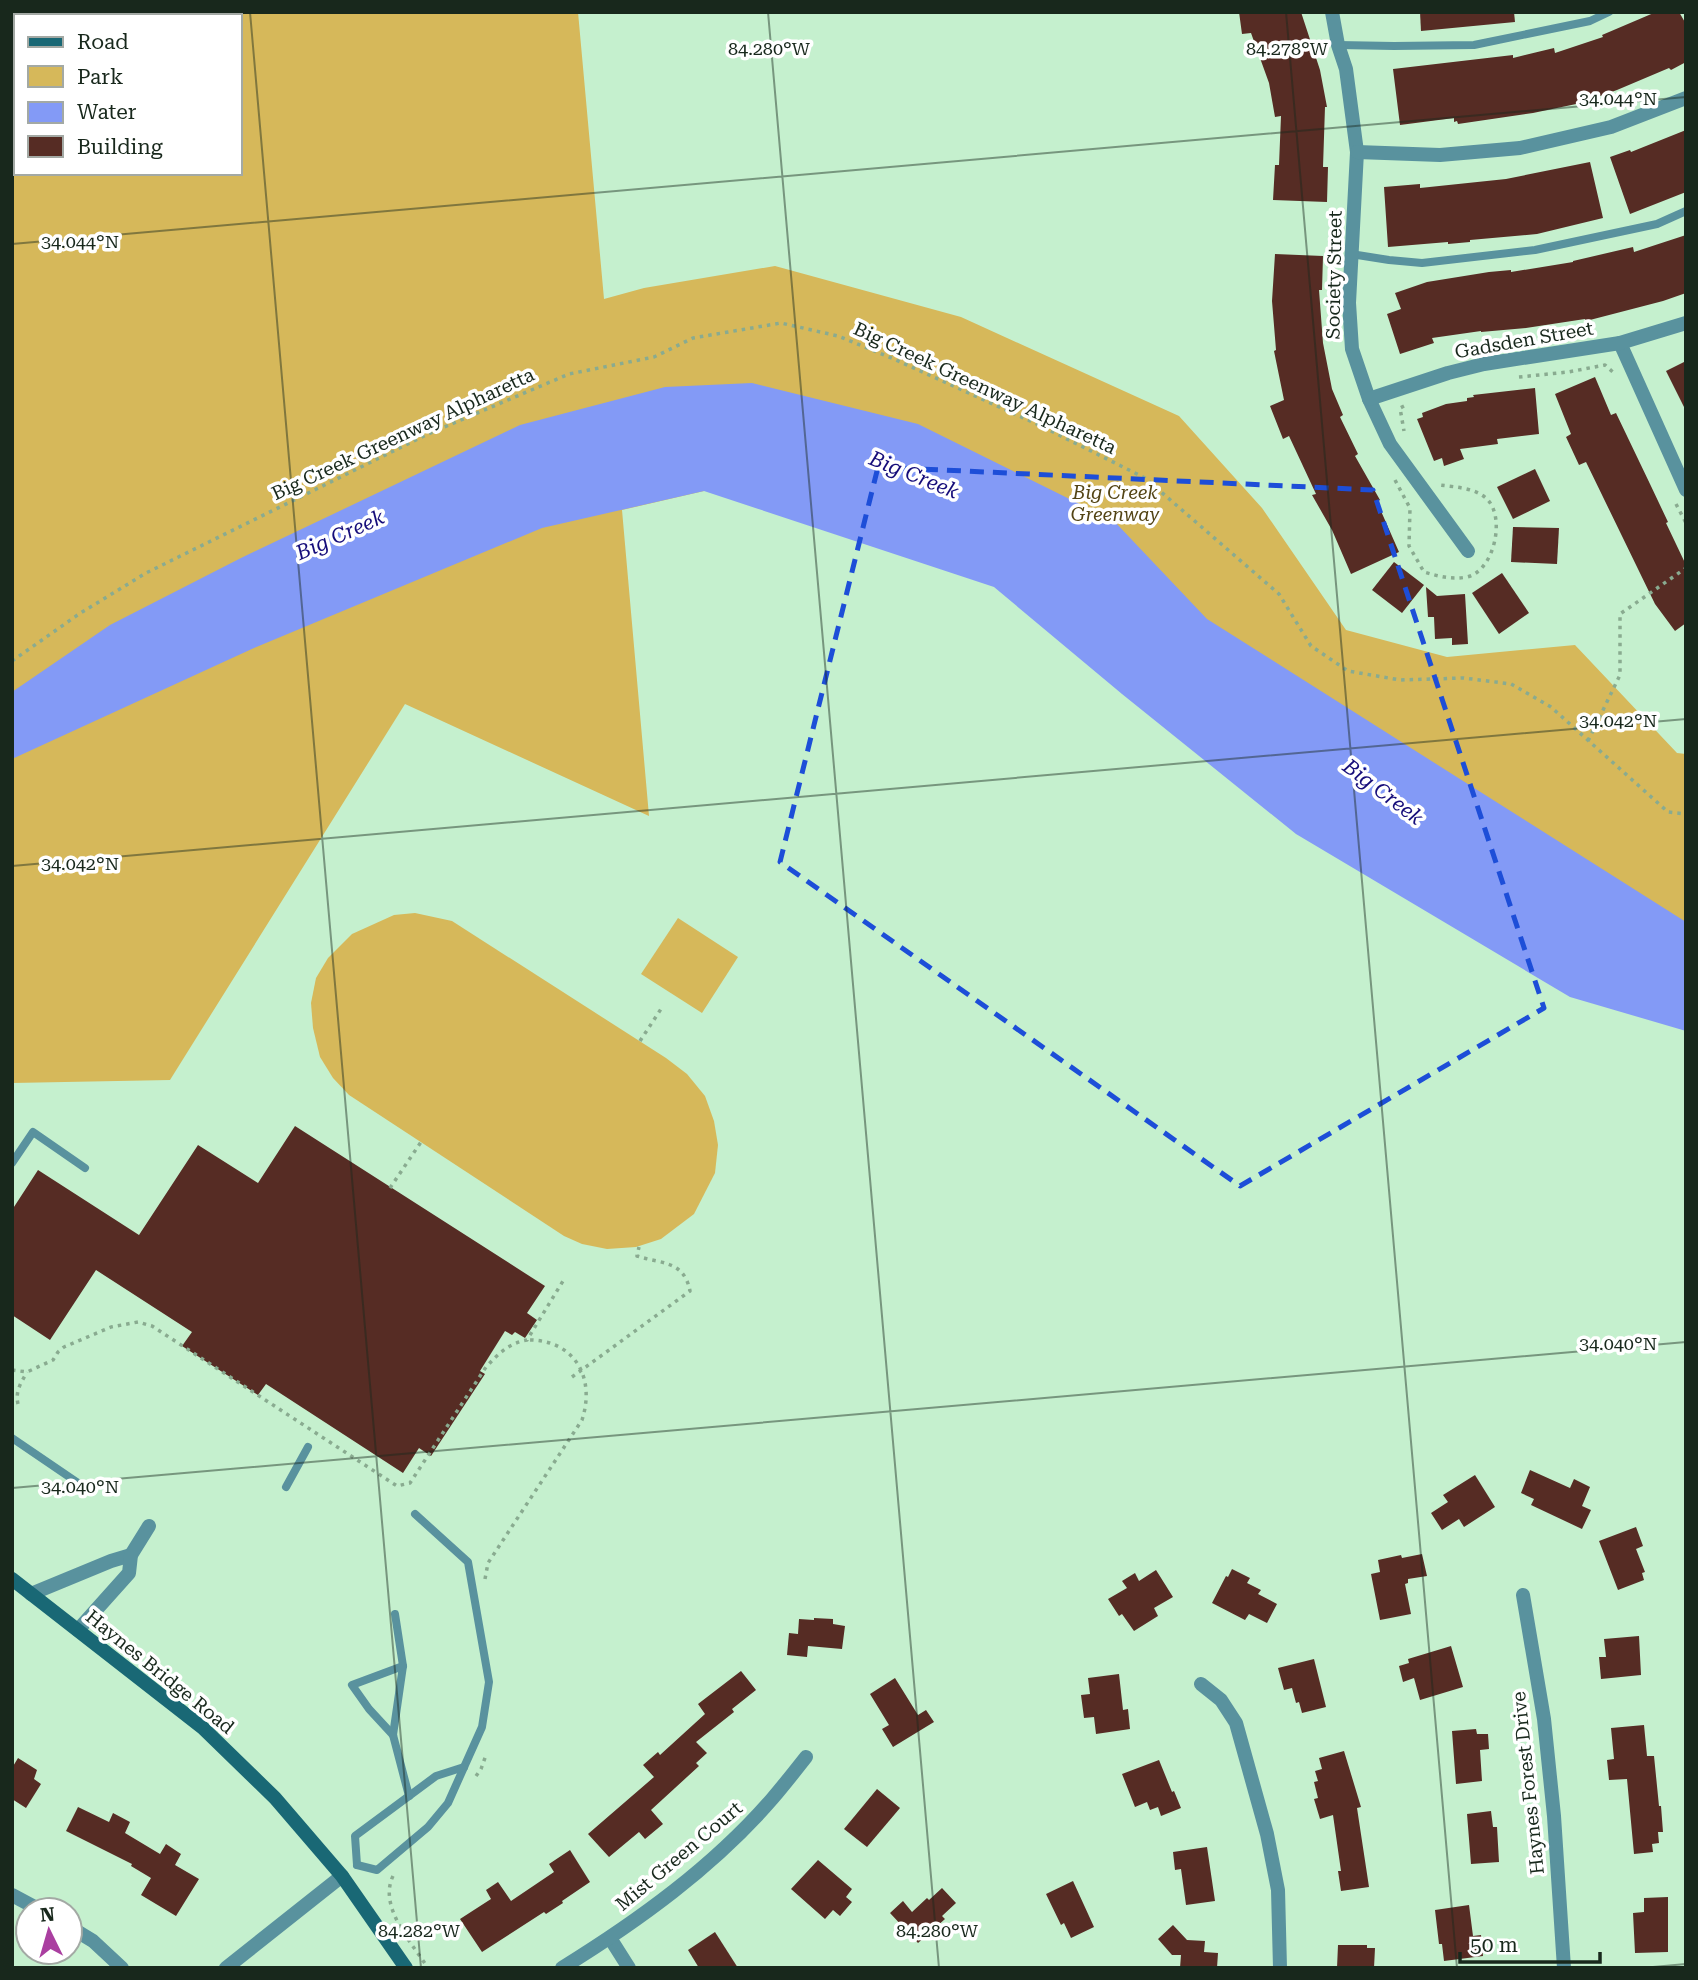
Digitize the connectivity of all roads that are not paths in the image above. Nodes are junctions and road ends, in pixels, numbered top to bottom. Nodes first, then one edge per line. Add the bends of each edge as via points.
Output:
1 (1332, 12) edge
2 (1609, 12) edge
3 (1338, 45) junction
4 (1686, 98) edge
5 (1357, 152) junction
6 (1686, 211) edge
7 (1351, 254) junction
8 (1686, 323) edge
9 (1620, 344) junction
10 (1369, 399) junction
11 (1686, 490) edge
12 (1468, 551) dead end
13 (12, 1163) edge
14 (85, 1168) dead end
15 (12, 1438) edge
16 (308, 1447) dead end
17 (84, 1486) dead end
18 (286, 1487) dead end
19 (415, 1514) dead end
20 (149, 1526) dead end
21 (131, 1555) junction
22 (12, 1579) edge
23 (31, 1594) junction
24 (1523, 1595) dead end
25 (395, 1614) dead end
26 (78, 1630) junction
27 (403, 1666) junction
28 (1201, 1684) dead end
29 (393, 1735) junction
30 (806, 1756) dead end
31 (464, 1767) junction
32 (409, 1796) junction
33 (357, 1865) junction
34 (342, 1877) junction
35 (84, 1936) edge
36 (610, 1938) junction
37 (122, 1968) edge
38 (226, 1968) edge
39 (406, 1968) edge
40 (562, 1968) edge
41 (629, 1968) edge
42 (1280, 1968) edge
43 (1564, 1968) edge

1 - 3 street, Society Street
2 - 3 lane via 1590,21 1474,45
3 - 5 street, Society Street via 1346,69
4 - 5 street via 1611,127 1520,148 1440,155
5 - 7 street, Society Street
6 - 7 lane via 1657,224 1535,250 1422,263
7 - 10 street, Society Street via 1352,349
8 - 9 street, Gadsden Street
9 - 10 street, Gadsden Street via 1484,365
9 - 11 street
10 - 12 street, Society Street via 1390,444
13 - 14 lane via 33,1132
15 - 17 lane
16 - 18 lane
19 - 31 lane via 468,1562 489,1682 482,1727
20 - 21 street
21 - 23 street
21 - 26 street via 129,1573
22 - 23 main road, Haynes Bridge Road
23 - 26 main road, Haynes Bridge Road
24 - 43 street, Haynes Forest Drive via 1545,1733
25 - 27 lane
26 - 34 main road, Haynes Bridge Road via 203,1728 275,1798
27 - 29 lane
27 - 29 lane via 352,1685
28 - 42 street via 1221,1700 1236,1723 1267,1834 1278,1890
29 - 32 lane
30 - 36 street, Mist Green Court via 771,1800 721,1850
31 - 32 lane via 436,1776
31 - 33 lane via 448,1803 428,1827 377,1870
32 - 33 lane via 355,1836
33 - 34 lane
34 - 38 street
34 - 39 main road, Haynes Bridge Road
35 - 37 street
36 - 40 street, Mist Green Court
36 - 41 street

